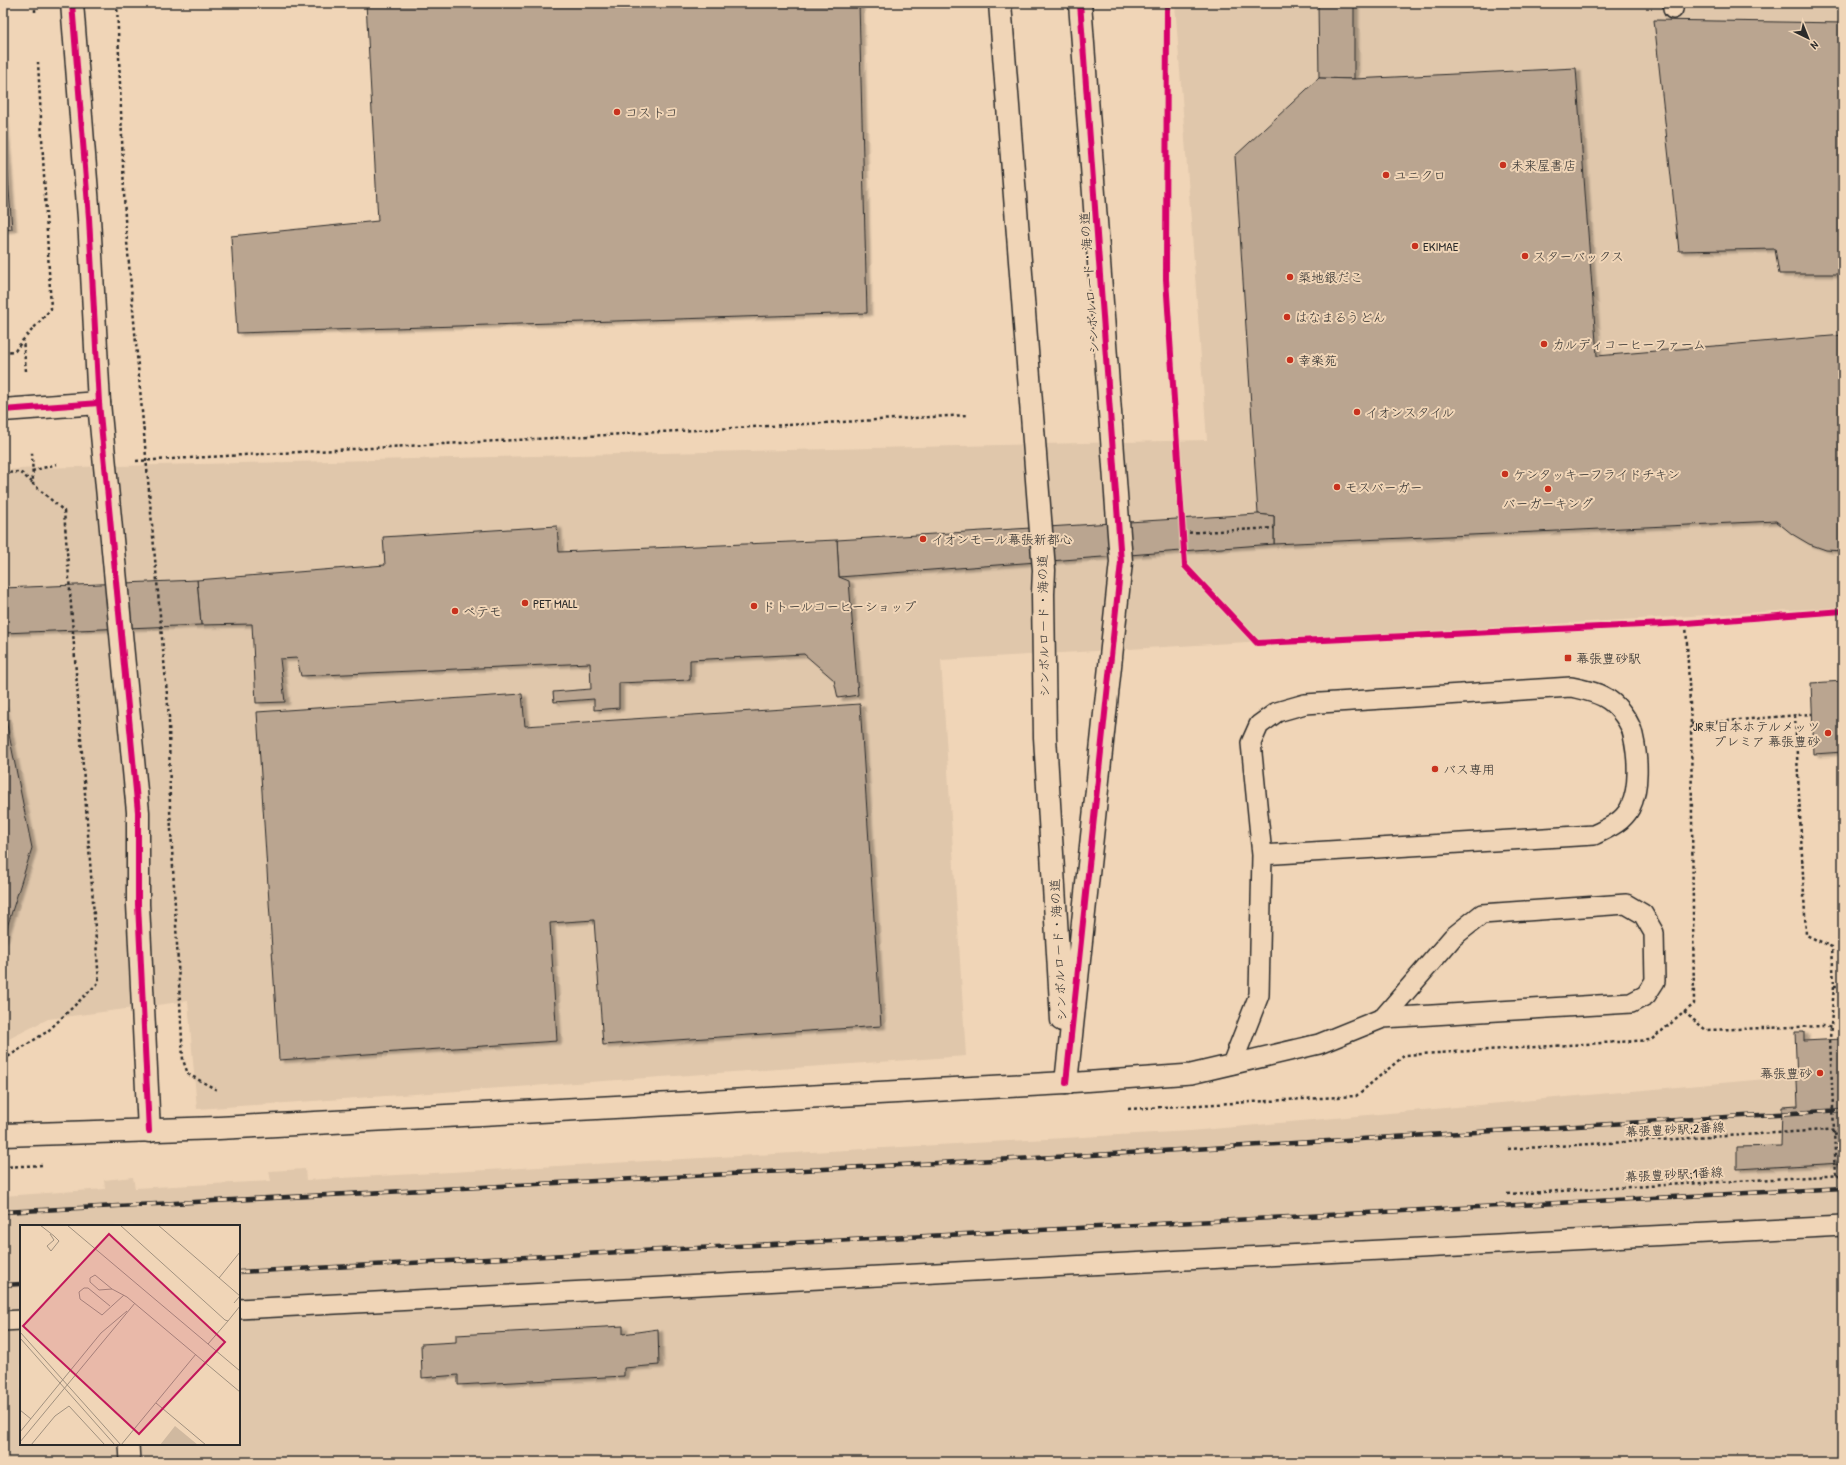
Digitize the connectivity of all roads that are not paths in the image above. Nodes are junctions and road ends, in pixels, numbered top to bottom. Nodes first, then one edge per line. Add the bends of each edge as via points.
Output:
1 (72, 3) edge
2 (1000, 3) edge
3 (1080, 3) edge
4 (99, 403) junction
5 (3, 410) edge
6 (1262, 855) junction
7 (1383, 1018) junction
8 (1232, 1064) junction
9 (1066, 1083) junction
10 (149, 1131) junction
11 (3, 1135) edge
12 (1843, 1226) edge
13 (240, 1309) edge
14 (20, 1320) edge
15 (3, 1321) edge
16 (129, 1445) edge
17 (130, 1462) edge

1 - 4 street via 89,218
2 - 9 street, シンボルロード・海の道 via 1044,570 1045,738
3 - 9 street, シンボルロード・海の道 via 1121,562
4 - 5 street
4 - 10 street via 138,812 138,904
6 - 6 lane via 1251,742 1259,725 1277,712 1305,704 1571,687 1610,700 1624,716 1633,734 1638,782 1630,808 1617,824 1594,835
6 - 8 lane via 1259,995
7 - 7 lane via 1453,937 1482,914 1626,904 1643,914 1654,933 1655,981 1646,995 1631,1003
7 - 8 lane via 1319,1044
8 - 9 lane via 1191,1074
9 - 10 street
10 - 11 street
12 - 13 lane
14 - 15 lane
16 - 17 lane

